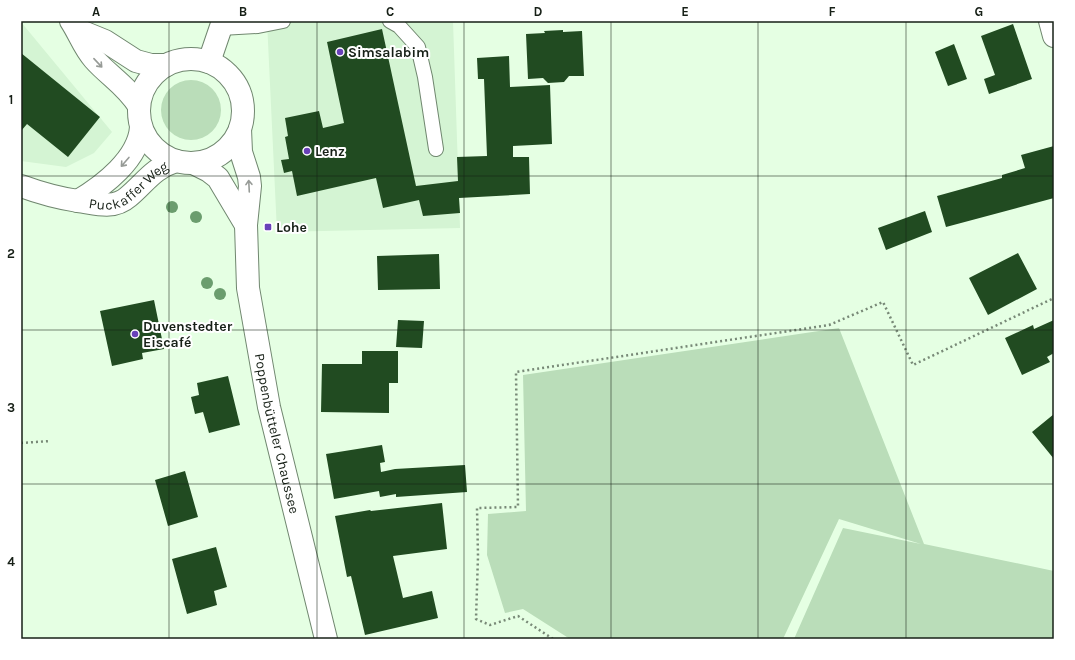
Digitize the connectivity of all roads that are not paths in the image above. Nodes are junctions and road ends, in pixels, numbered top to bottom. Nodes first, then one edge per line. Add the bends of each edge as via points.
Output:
1 (283, 21) edge
2 (390, 21) edge
3 (1050, 21) edge
4 (222, 24) edge
5 (74, 26) edge
6 (1054, 36) edge
7 (209, 62) junction
8 (166, 65) junction
9 (139, 106) junction
10 (141, 127) junction
11 (240, 129) junction
12 (436, 149) dead end
13 (185, 162) junction
14 (21, 186) edge
15 (78, 201) junction
16 (246, 225) junction
17 (326, 639) edge

1 - 4 lane via 258,26
2 - 12 lane via 399,26 418,47
3 - 6 main road
4 - 7 main road
5 - 8 main road via 105,41 136,61 150,65
5 -> 9 main road via 92,57 128,90
7 - 8 main road via 187,58
7 - 11 main road via 225,70 239,89 244,112
8 - 9 main road via 145,85
9 - 10 main road
10 - 13 main road via 157,151
10 -> 15 main road, Puckaffer Weg via 138,143 124,164 104,184
11 - 13 main road via 232,144 223,152 209,160
16 -> 11 main road, Poppenbütteler Chaussee via 250,186 241,152
13 - 15 main road, Puckaffer Weg via 165,165 155,171 126,199 118,203 102,205
13 - 16 main road, Poppenbütteler Chaussee via 209,171 218,178
14 - 15 main road, Puckaffer Weg via 54,197
16 - 17 main road, Poppenbütteler Chaussee via 248,288 269,407

